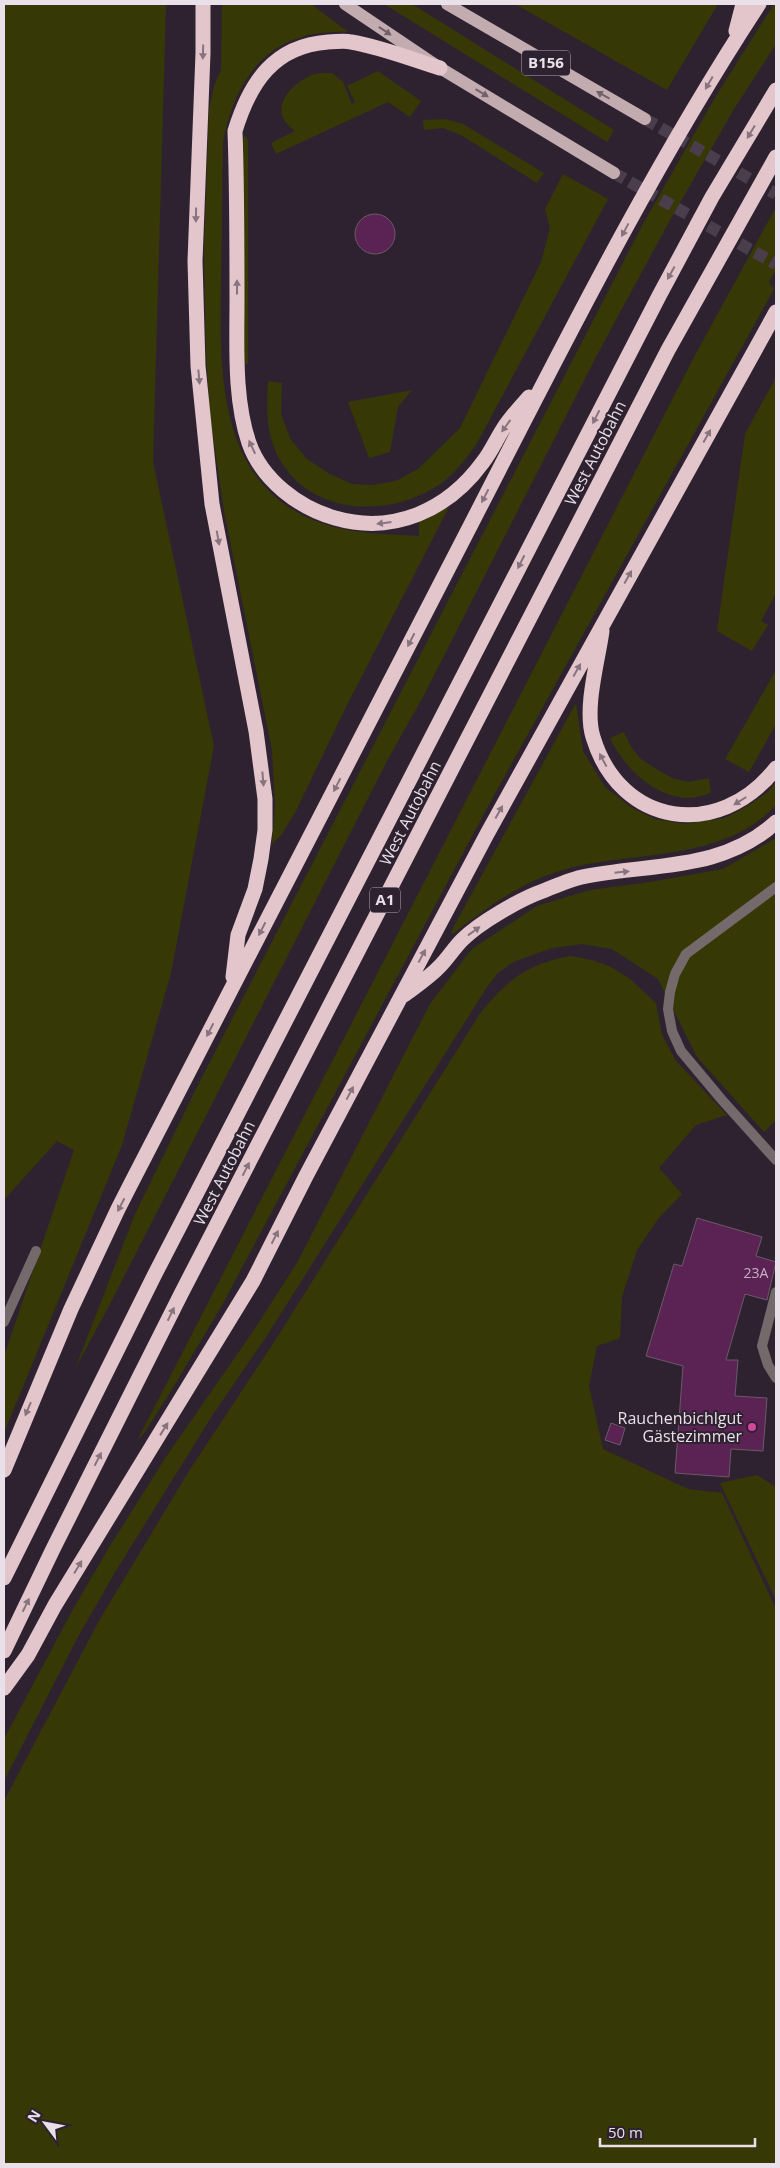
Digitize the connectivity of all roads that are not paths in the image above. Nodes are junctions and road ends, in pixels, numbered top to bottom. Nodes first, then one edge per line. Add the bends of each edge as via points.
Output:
1 (203, 4) edge
2 (344, 4) edge
3 (447, 4) edge
4 (743, 4) edge
5 (759, 4) edge
6 (734, 41) junction
7 (440, 68) junction
8 (776, 90) edge
9 (646, 119) tunnel mouth
10 (776, 157) edge
11 (614, 173) tunnel mouth
12 (776, 312) edge
13 (547, 374) junction
14 (604, 620) junction
15 (776, 768) edge
16 (776, 822) edge
17 (776, 887) edge
18 (232, 987) junction
19 (399, 999) junction
20 (776, 1160) edge
21 (36, 1250) dead end
22 (776, 1292) edge
23 (4, 1322) edge
24 (776, 1378) edge
25 (4, 1470) edge
26 (4, 1578) edge
27 (4, 1651) edge
28 (4, 1688) edge

1 -> 18 highway via 195,261 198,366 212,504 256,731 265,799 261,859 255,889 238,935
2 -> 7 main road
9 -> 3 main road, B156
4 - 6 highway
5 - 6 highway
6 -> 13 highway via 648,187
7 -> 11 main road
13 -> 7 highway via 468,480 438,504 405,520 358,523 307,507 279,487 263,468 250,444 241,402 238,353 235,130 242,107 268,67 286,53 313,43 350,41
8 -> 26 highway, West Autobahn / A1 via 654,304 138,1307
27 -> 10 highway, West Autobahn / A1 via 181,1294 668,350
14 -> 12 highway
13 -> 18 highway
15 -> 14 highway via 751,794 737,803 700,816 655,809 626,792 601,759 592,735 591,704
19 -> 14 highway
19 -> 16 highway via 439,968 462,940 518,902 581,878 720,856 757,837
17 - 20 street via 686,954 675,974 668,1009 672,1031 681,1051
18 -> 25 highway via 71,1309
28 -> 19 highway via 28,1655 55,1605 253,1280
21 - 23 street
22 - 24 street via 762,1346

